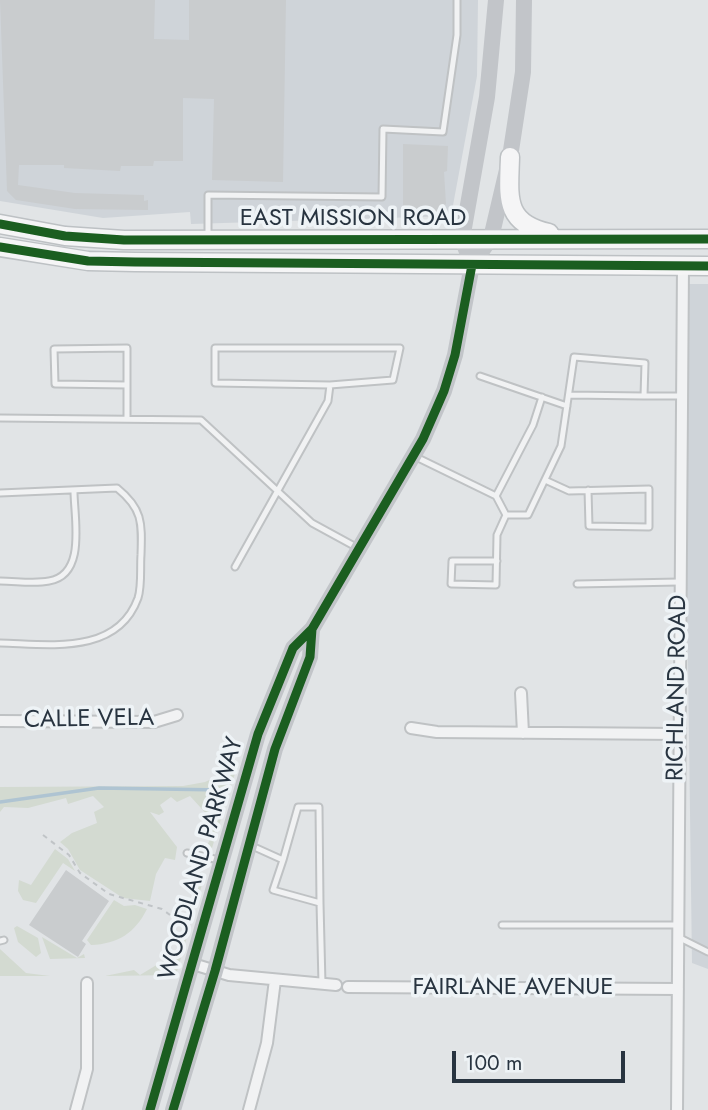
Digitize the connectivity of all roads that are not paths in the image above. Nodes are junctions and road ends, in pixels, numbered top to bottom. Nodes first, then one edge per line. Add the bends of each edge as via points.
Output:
1 (457, 0) edge
2 (496, 0) edge
3 (524, 0) edge
4 (510, 158) junction
5 (0, 224) edge
6 (307, 238) junction
7 (208, 239) junction
8 (462, 239) junction
9 (491, 239) junction
10 (580, 239) junction
11 (708, 239) edge
12 (0, 247) edge
13 (135, 262) junction
14 (472, 265) junction
15 (683, 266) junction
16 (708, 266) edge
17 (480, 376) dead end
18 (127, 385) junction
19 (330, 385) junction
20 (569, 395) junction
21 (644, 396) junction
22 (681, 396) junction
23 (542, 397) junction
24 (567, 406) junction
25 (0, 418) edge
26 (127, 419) junction
27 (413, 455) junction
28 (545, 480) junction
29 (588, 490) junction
30 (74, 491) junction
31 (278, 491) junction
32 (0, 493) edge
33 (496, 496) junction
34 (506, 515) junction
35 (358, 548) junction
36 (497, 561) junction
37 (235, 567) dead end
38 (0, 581) edge
39 (679, 582) junction
40 (576, 584) dead end
41 (312, 629) junction
42 (0, 643) edge
43 (522, 693) dead end
44 (177, 715) dead end
45 (0, 721) edge
46 (411, 729) dead end
47 (523, 733) junction
48 (678, 734) junction
49 (249, 845) junction
50 (187, 853) dead end
51 (222, 860) junction
52 (283, 860) junction
53 (320, 903) junction
54 (502, 925) dead end
55 (678, 931) junction
56 (708, 952) edge
57 (193, 964) junction
58 (215, 971) junction
59 (275, 979) junction
60 (87, 983) dead end
61 (322, 984) junction
62 (678, 989) junction
63 (76, 1110) edge
64 (150, 1110) edge
65 (173, 1110) edge
66 (249, 1110) edge
67 (677, 1110) edge

1 - 7 lane via 457,35 443,132 383,129 383,197 208,195
2 - 8 main road via 486,97
3 - 4 main road, WOODLAND PARKWAY via 523,72
4 - 9 main road, WOODLAND PARKWAY
4 - 10 main road via 509,200 518,219 538,230
5 - 7 main road, EAST MISSION ROAD via 87,239
6 - 7 main road, EAST MISSION ROAD
6 - 8 main road, EAST MISSION ROAD
6 - 13 main road via 303,247 165,254
8 - 9 main road, EAST MISSION ROAD
8 - 14 main road
9 - 10 main road, EAST MISSION ROAD
9 - 14 main road, WOODLAND PARKWAY
10 - 11 main road, EAST MISSION ROAD
12 - 13 main road, EAST MISSION ROAD via 63,258
13 - 14 main road, EAST MISSION ROAD
14 - 15 main road, EAST MISSION ROAD
14 - 27 main road, WOODLAND PARKWAY via 444,391
15 - 16 main road, EAST MISSION ROAD
15 - 22 street, RICHLAND ROAD
17 - 23 lane
18 - 18 lane via 127,348 54,349 55,384
18 - 26 lane
19 - 19 lane via 215,383 215,348 400,348 393,380
19 - 31 lane via 328,401
20 - 21 lane
20 - 21 lane via 574,357 645,363
20 - 24 lane
21 - 22 lane
22 - 39 street, RICHLAND ROAD
23 - 24 lane
23 - 33 lane via 533,425
24 - 28 lane via 561,446
25 - 26 lane
26 - 31 lane via 201,420
27 - 33 lane
27 - 35 main road, WOODLAND PARKWAY
28 - 29 lane via 569,491
28 - 34 lane via 528,515
29 - 29 lane via 649,489 649,527 589,526
30 - 32 lane
30 - 38 lane via 75,559 69,572 51,581
30 - 42 lane via 117,488 133,501 142,524 139,597 124,620 82,645
31 - 35 lane via 312,523
31 - 37 lane
33 - 34 lane
34 - 36 lane via 498,534
35 - 41 main road, WOODLAND PARKWAY
36 - 36 lane via 496,585 451,584 452,561
39 - 40 lane
39 - 48 street, RICHLAND ROAD
41 - 49 main road, WOODLAND PARKWAY via 310,657 275,749
41 - 51 main road, WOODLAND PARKWAY via 293,649 258,734
43 - 47 street
44 - 45 street, CALLE VELA via 154,722
46 - 47 street
47 - 48 street
48 - 55 street, RICHLAND ROAD
49 - 52 lane
49 - 58 main road, WOODLAND PARKWAY
50 - 51 lane
51 - 57 main road, WOODLAND PARKWAY
52 - 53 lane via 274,890
52 - 53 lane via 298,807 318,807
53 - 61 lane
54 - 55 lane
55 - 56 lane
55 - 62 street, RICHLAND ROAD
57 - 58 street, FAIRLANE AVENUE
57 - 64 main road, WOODLAND PARKWAY
58 - 59 street, FAIRLANE AVENUE
58 - 65 main road, WOODLAND PARKWAY
59 - 61 street, FAIRLANE AVENUE
59 - 66 street via 267,1043
60 - 63 street via 87,1069
61 - 62 street, FAIRLANE AVENUE
62 - 67 street, RICHLAND ROAD

